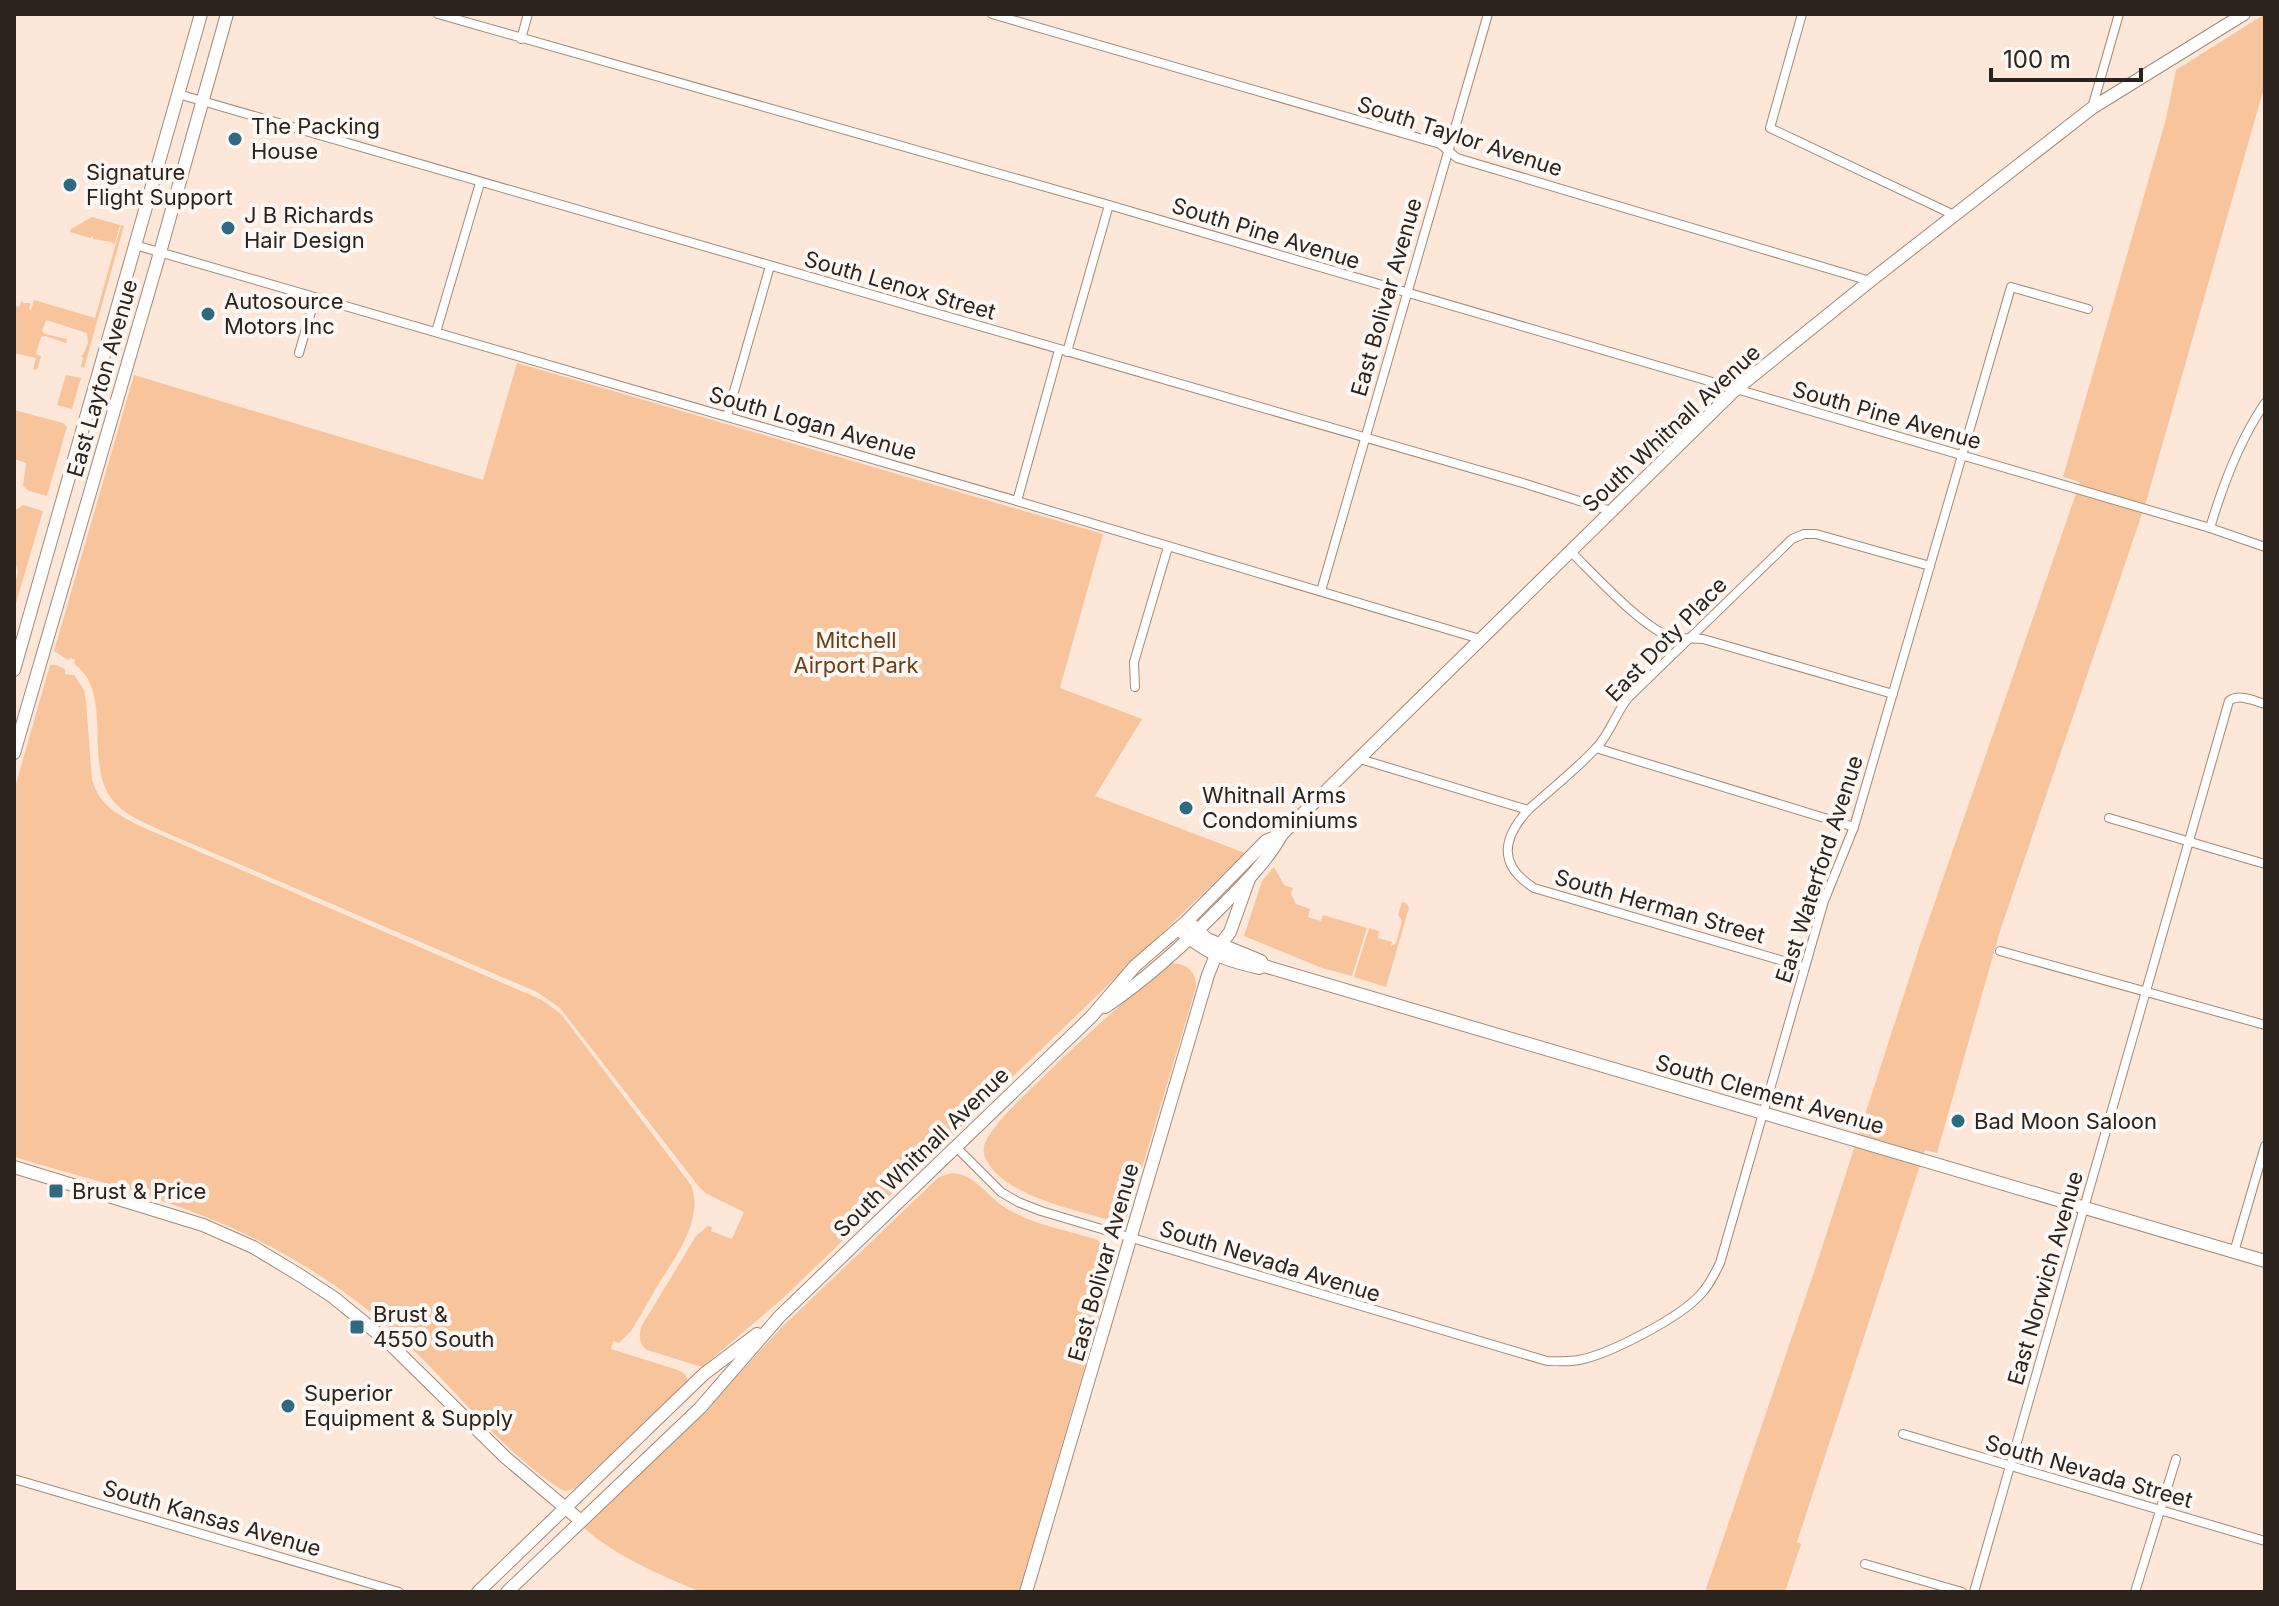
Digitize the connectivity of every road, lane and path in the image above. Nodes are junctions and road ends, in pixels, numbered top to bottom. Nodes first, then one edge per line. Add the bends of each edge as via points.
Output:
1 (201, 14) edge
2 (227, 14) edge
3 (438, 14) edge
4 (528, 14) edge
5 (992, 14) edge
6 (1488, 14) edge
7 (1802, 14) edge
8 (2119, 14) edge
9 (2244, 14) edge
10 (521, 39) junction
11 (178, 94) junction
12 (202, 101) junction
13 (2092, 108) junction
14 (1448, 151) junction
15 (480, 183) junction
16 (1109, 205) junction
17 (1954, 215) junction
18 (135, 245) junction
19 (160, 252) junction
20 (770, 266) junction
21 (1870, 281) junction
22 (1408, 294) junction
23 (315, 298) junction
24 (2088, 309) dead end
25 (436, 332) junction
26 (1063, 351) junction
27 (299, 353) dead end
28 (1735, 390) junction
29 (2264, 407) edge
30 (727, 416) junction
31 (1365, 439) junction
32 (1963, 456) junction
33 (1017, 501) junction
34 (1611, 511) junction
35 (2210, 528) junction
36 (1168, 547) junction
37 (2265, 547) edge
38 (1570, 551) junction
39 (1930, 566) junction
40 (1321, 591) junction
41 (1690, 638) junction
42 (1480, 639) junction
43 (14, 670) edge
44 (1135, 687) dead end
45 (1893, 694) junction
46 (2265, 704) edge
47 (1596, 748) junction
48 (14, 753) edge
49 (1360, 759) junction
50 (1528, 810) junction
51 (2109, 818) dead end
52 (1854, 827) junction
53 (1282, 834) junction
54 (2190, 842) junction
55 (2265, 864) edge
56 (1249, 879) junction
57 (1182, 925) junction
58 (1193, 934) junction
59 (1218, 951) junction
60 (2000, 951) dead end
61 (1804, 967) junction
62 (2145, 992) junction
63 (1091, 1017) junction
64 (2265, 1025) edge
65 (1764, 1112) junction
66 (2265, 1146) edge
67 (956, 1147) junction
68 (14, 1167) edge
69 (2085, 1207) junction
70 (1131, 1238) junction
71 (2234, 1252) junction
72 (2265, 1261) edge
73 (780, 1316) junction
74 (1547, 1361) joint
75 (1903, 1434) dead end
76 (2176, 1459) dead end
77 (2010, 1466) junction
78 (14, 1479) edge
79 (565, 1508) junction
80 (2159, 1510) junction
81 (581, 1521) junction
82 (2265, 1541) edge
83 (1865, 1564) dead end
84 (399, 1592) edge
85 (478, 1592) edge
86 (507, 1592) edge
87 (1026, 1592) edge
88 (1962, 1592) edge
89 (1974, 1592) edge
90 (2135, 1592) edge

1 - 11 street, East Layton Avenue
2 - 12 street, East Layton Avenue
3 - 10 street, South Pine Avenue
4 - 10 street
5 - 14 street, South Taylor Avenue via 1440,144
6 - 14 street, East Bolivar Avenue
7 - 17 street via 1770,128
8 - 13 street
9 - 13 street, South Whitnall Avenue
10 - 16 street, South Pine Avenue
11 - 12 street, South Lenox Street
11 - 18 street, East Layton Avenue
12 - 15 street, South Lenox Street
12 - 19 street, East Layton Avenue
13 - 17 street, South Whitnall Avenue
14 - 21 street, South Taylor Avenue via 1457,158
14 - 22 street, East Bolivar Avenue
15 - 20 street, South Lenox Street
15 - 25 street
16 - 22 street, South Pine Avenue
16 - 26 street
17 - 21 street, South Whitnall Avenue
18 - 19 street, South Logan Avenue
18 - 43 street, East Layton Avenue
19 - 23 street, South Logan Avenue
19 - 48 street, East Layton Avenue
20 - 26 street, South Lenox Street
20 - 30 street
21 - 28 street, South Whitnall Avenue
22 - 28 street, South Pine Avenue
22 - 31 street, East Bolivar Avenue
23 - 25 street, South Logan Avenue
23 - 27 street
24 - 32 street, East Waterford Avenue via 2011,287
25 - 30 street, South Logan Avenue
26 - 31 street, South Lenox Street
26 - 33 street
28 - 32 street, South Pine Avenue
28 - 34 street, South Whitnall Avenue
29 - 35 street via 2242,440
30 - 33 street, South Logan Avenue
31 - 34 street, South Lenox Street
31 - 40 street, East Bolivar Avenue
32 - 35 street, South Pine Avenue
32 - 39 street, East Waterford Avenue
33 - 36 street, South Logan Avenue
34 - 38 street, South Whitnall Avenue
35 - 37 street, South Pine Avenue
36 - 40 street, South Logan Avenue
36 - 44 street via 1134,662
38 - 41 street via 1646,624 1674,638
38 - 42 street, South Whitnall Avenue
39 - 41 street, East Doty Place via 1804,534 1792,539
39 - 45 street, East Waterford Avenue
40 - 42 street, South Logan Avenue
41 - 45 street
41 - 47 street, East Doty Place via 1628,698
42 - 49 street, South Whitnall Avenue
45 - 52 street, East Waterford Avenue
46 - 54 street, East Norwich Avenue via 2240,697 2229,701
47 - 50 street, East Doty Place
47 - 52 street
49 - 50 street
49 - 53 street, South Whitnall Avenue
50 - 61 street, South Herman Street via 1507,845 1516,874 1534,888
51 - 54 street
52 - 61 street, East Waterford Avenue via 1829,885
53 - 56 street, South Whitnall Avenue
53 - 57 street, South Whitnall Avenue via 1266,841
54 - 55 street
54 - 62 street, East Norwich Avenue
56 - 58 street, South Whitnall Avenue
56 - 59 street, East Bolivar Avenue
57 - 58 street, South Clement Avenue
57 - 63 street, South Whitnall Avenue via 1135,966
58 - 59 street, South Clement Avenue
58 - 63 street, South Whitnall Avenue via 1132,989
59 - 65 street, South Clement Avenue
59 - 70 street, East Bolivar Avenue
60 - 62 street
61 - 65 street, East Waterford Avenue
62 - 64 street
62 - 69 street, East Norwich Avenue
63 - 67 street, South Whitnall Avenue
65 - 69 street, South Clement Avenue
65 - 74 street, East Waterford Avenue via 1720,1263 1698,1298 1608,1352 1577,1361
66 - 71 street
67 - 70 street, South Nevada Avenue via 1018,1202
67 - 73 street, South Whitnall Avenue
68 - 79 street via 203,1225 301,1276 387,1341
69 - 71 street, South Clement Avenue
69 - 77 street, East Norwich Avenue
70 - 74 street, South Nevada Avenue
70 - 87 street, East Bolivar Avenue
71 - 72 street, South Clement Avenue
73 - 79 street, South Whitnall Avenue via 704,1374
73 - 81 street, South Whitnall Avenue via 700,1408
75 - 77 street, South Nevada Street
76 - 80 street
77 - 80 street, South Nevada Street
77 - 89 street, East Norwich Avenue
78 - 84 street, South Kansas Avenue
79 - 81 street
79 - 85 street, South Whitnall Avenue
80 - 82 street, South Nevada Street
80 - 90 street
81 - 86 street, South Whitnall Avenue
83 - 88 street

